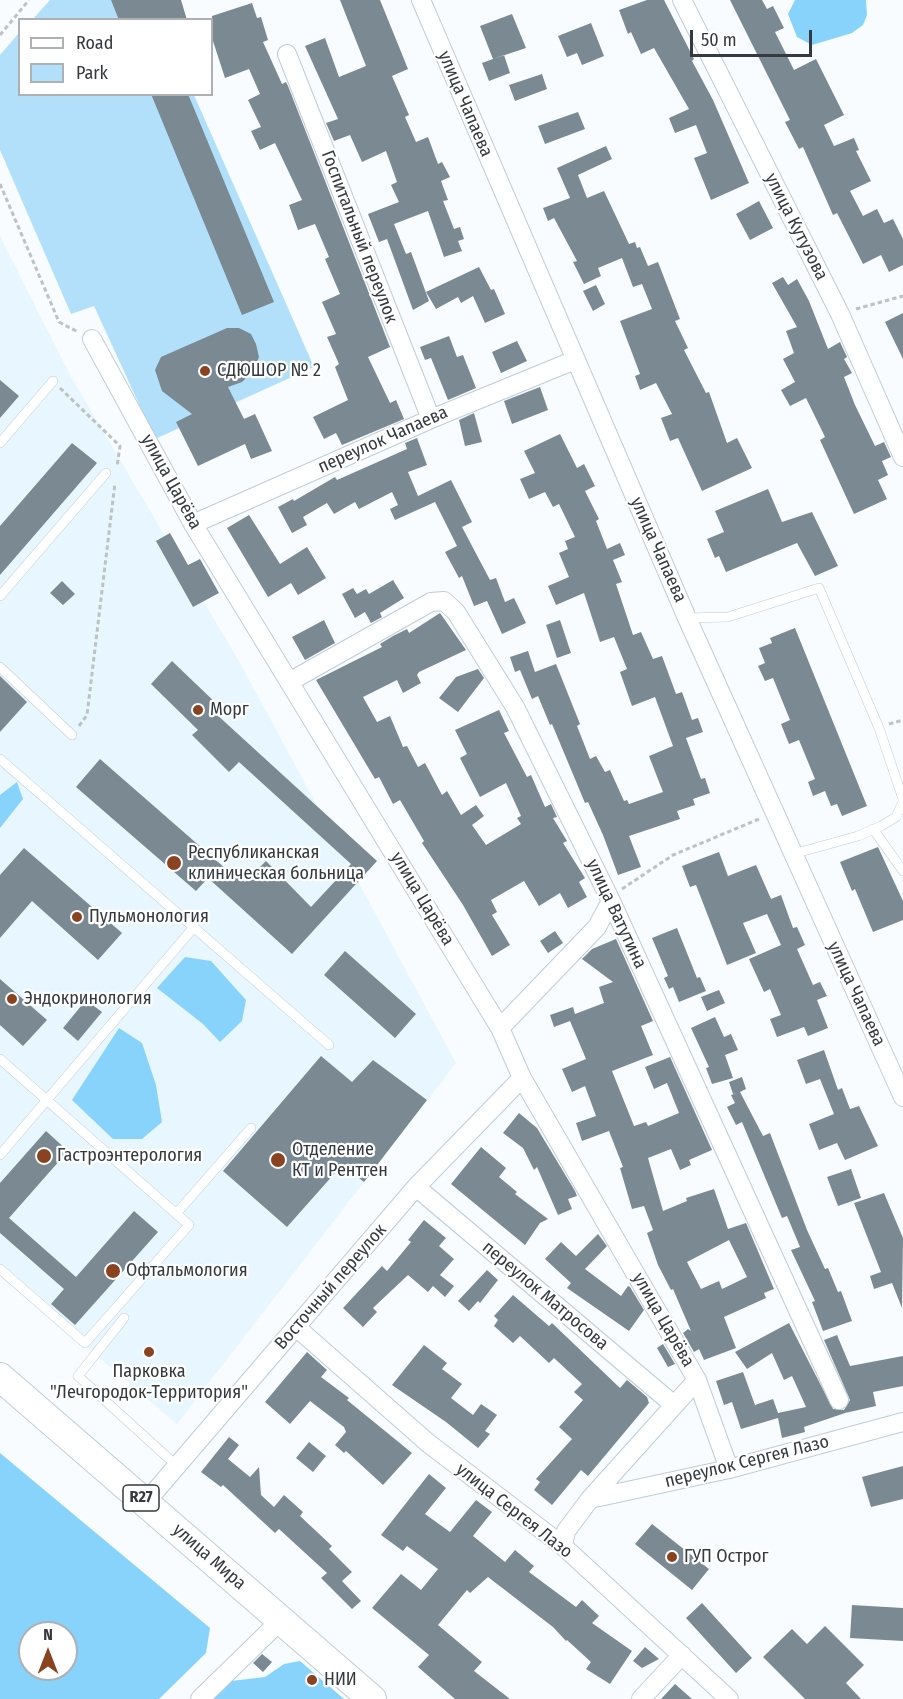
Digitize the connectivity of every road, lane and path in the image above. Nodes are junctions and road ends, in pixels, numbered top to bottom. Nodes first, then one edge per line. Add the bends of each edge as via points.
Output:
1 (29, 0) edge
2 (421, 0) edge
3 (682, 0) edge
4 (0, 35) edge
5 (287, 54) dead end
6 (0, 184) edge
7 (903, 296) edge
8 (840, 314) junction
9 (92, 339) joint
10 (575, 360) junction
11 (53, 381) joint
12 (431, 419) junction
13 (0, 443) edge
14 (903, 457) edge
15 (117, 470) dead end
16 (106, 473) dead end
17 (116, 481) dead end
18 (193, 524) junction
19 (0, 596) edge
20 (687, 618) junction
21 (0, 667) edge
22 (289, 682) junction
23 (72, 735) joint
24 (0, 759) edge
25 (903, 801) edge
26 (775, 814) junction
27 (873, 830) junction
28 (792, 854) junction
29 (903, 871) edge
30 (610, 901) junction
31 (194, 927) junction
32 (500, 1029) junction
33 (329, 1045) dead end
34 (0, 1059) edge
35 (522, 1078) junction
36 (903, 1097) edge
37 (48, 1100) junction
38 (251, 1128) dead end
39 (0, 1155) edge
40 (417, 1187) junction
41 (176, 1214) junction
42 (0, 1269) edge
43 (124, 1318) dead end
44 (296, 1327) junction
45 (0, 1377) edge
46 (697, 1380) junction
47 (839, 1400) dead end
48 (674, 1405) junction
49 (903, 1422) edge
50 (177, 1466) junction
51 (729, 1469) junction
52 (590, 1499) junction
53 (146, 1502) junction
54 (562, 1546) junction
55 (281, 1620) junction
56 (682, 1655) junction
57 (200, 1699) edge
58 (372, 1699) edge
59 (641, 1699) edge
60 (729, 1699) edge

1 - 4 path
2 - 10 street, улица Чапаева
3 - 8 street, улица Кутузова
5 - 12 street, Госпитальный переулок
6 - 9 path via 59,322
7 - 8 path
8 - 14 street, улица Кутузова
9 - 18 street, улица Царёва
10 - 12 street, переулок Чапаева
10 - 20 street, улица Чапаева
11 - 13 lane
11 - 15 path via 120,446
12 - 18 street, переулок Чапаева
16 - 19 lane
17 - 23 path via 87,715
18 - 22 street, улица Царёва
20 - 25 lane via 728,617 819,588 879,728
20 - 26 street, улица Чапаева
21 - 23 lane
22 - 30 street, улица Ватутина via 431,602 444,601 456,612 515,707
22 - 32 street, улица Царёва
24 - 31 lane
25 - 27 lane via 896,816
26 - 28 street, улица Чапаева
26 - 30 path via 673,855 628,882
27 - 28 lane
27 - 29 lane
28 - 36 street, улица Чапаева
30 - 32 street via 597,927
30 - 47 street, улица Ватутина
31 - 33 lane
31 - 37 lane
32 - 35 street, улица Царёва
34 - 37 lane
35 - 40 street, Восточный переулок
35 - 46 street, улица Царёва
37 - 39 lane
37 - 41 lane
38 - 41 lane
40 - 44 street, Восточный переулок
40 - 48 street, переулок Матросова
41 - 42 lane via 189,1225 84,1344
43 - 50 lane via 78,1376
44 - 50 street, Восточный переулок
44 - 54 street, улица Сергея Лазо via 428,1443
45 - 53 main road, улица Мира / R27
46 - 48 street
46 - 51 street, улица Царёва
48 - 52 street
49 - 51 street, переулок Сергея Лазо
50 - 53 street, Восточный переулок
51 - 52 street, переулок Сергея Лазо
52 - 54 street via 566,1531
53 - 55 main road, улица Мира / R27
54 - 56 street, улица Сергея Лазо
55 - 57 street
55 - 58 main road, улица Мира / R27
56 - 59 street
56 - 60 street, улица Сергея Лазо

